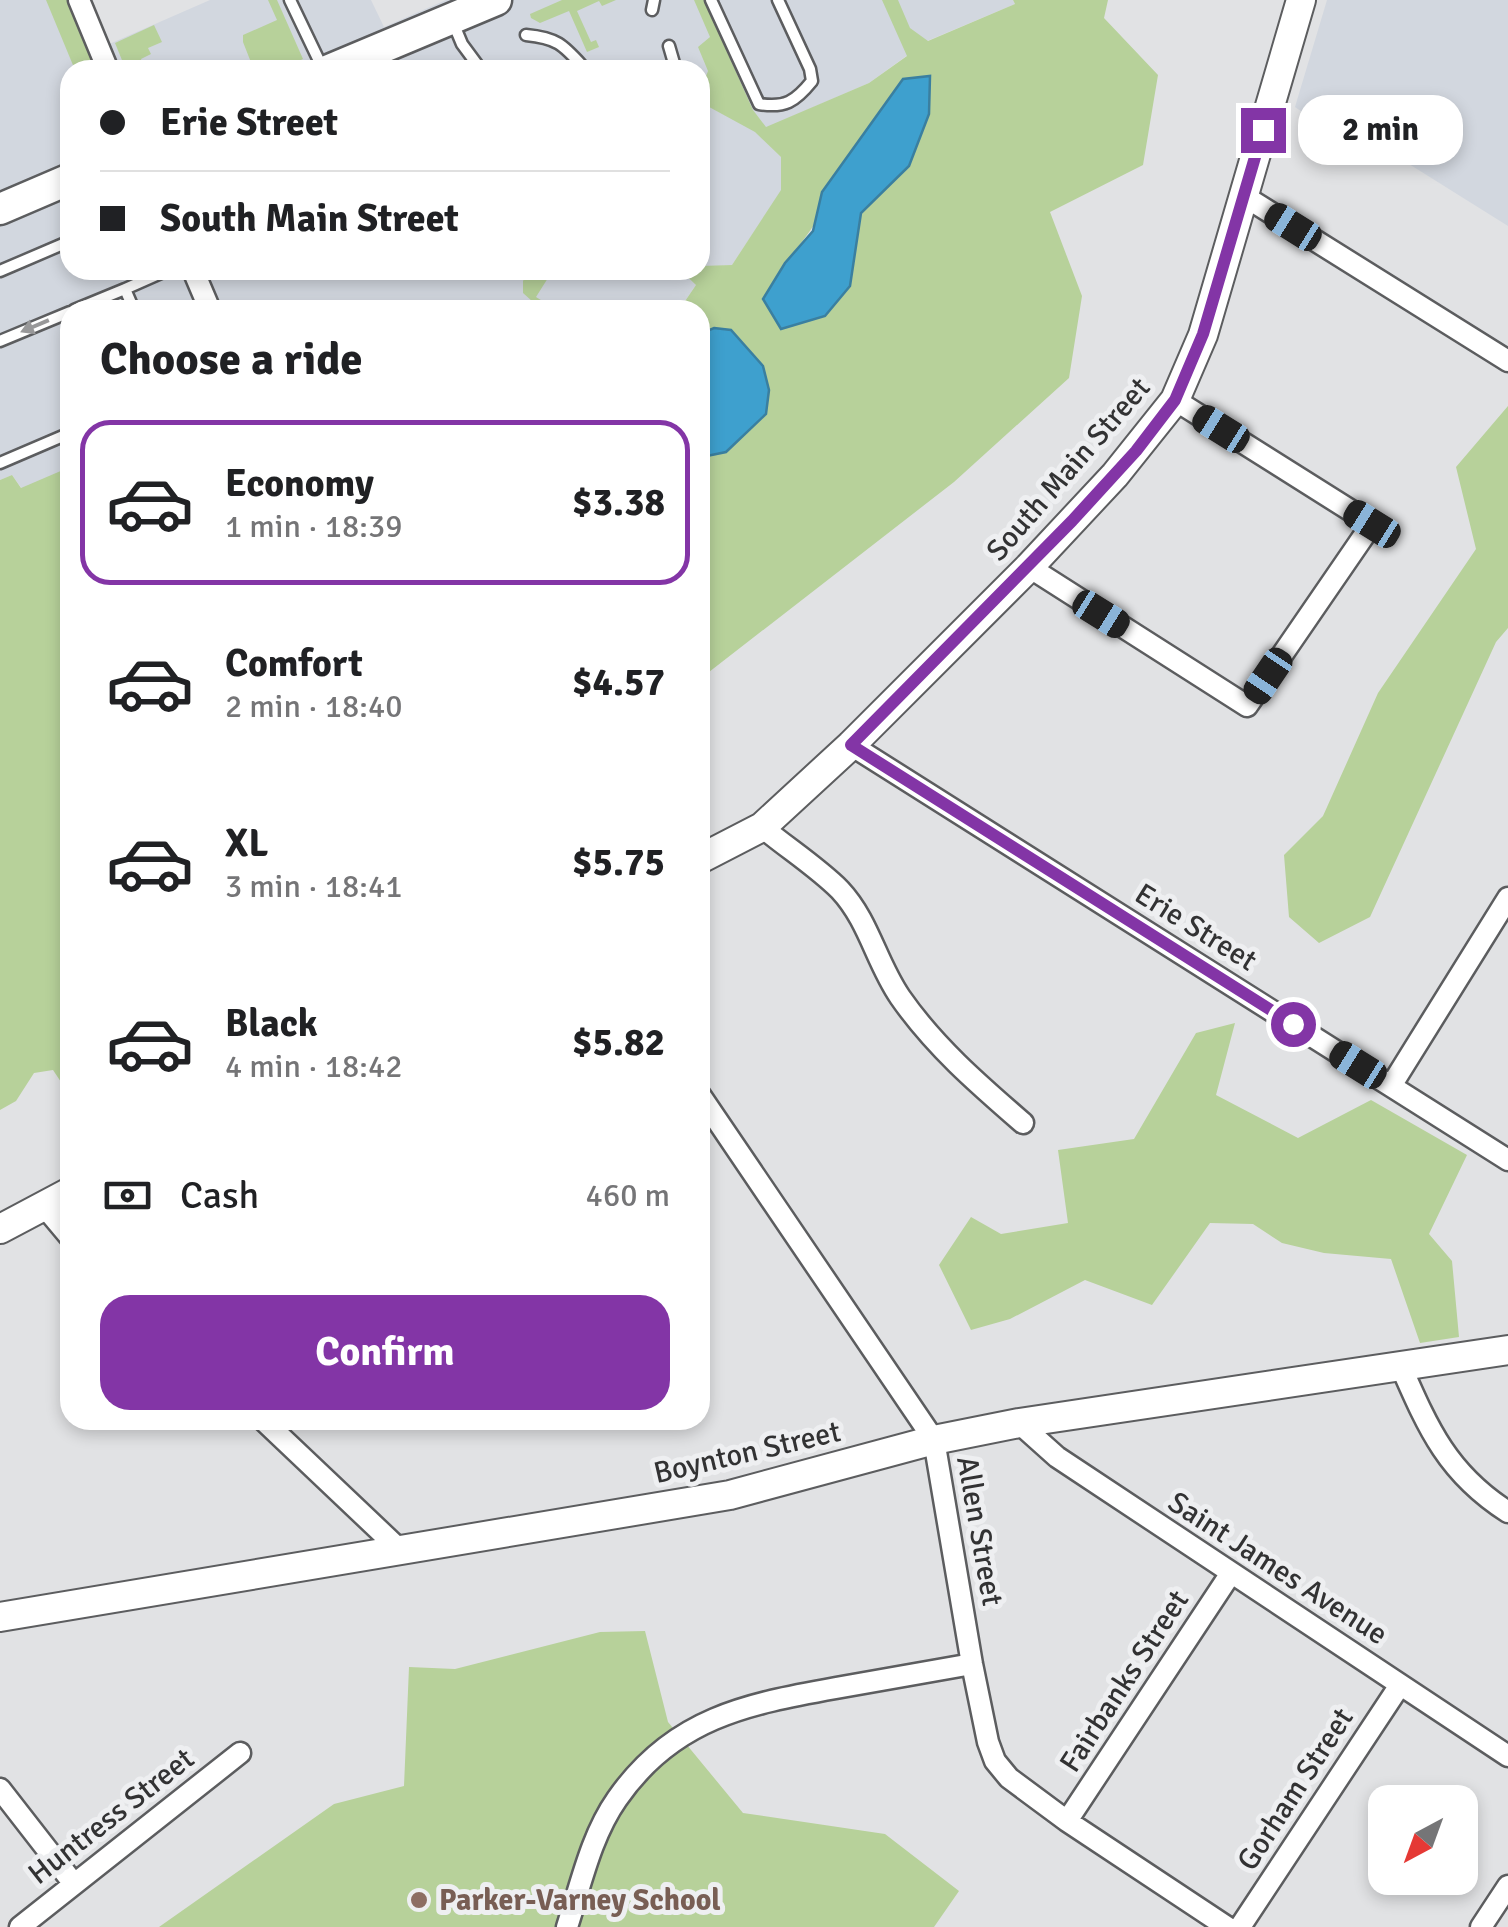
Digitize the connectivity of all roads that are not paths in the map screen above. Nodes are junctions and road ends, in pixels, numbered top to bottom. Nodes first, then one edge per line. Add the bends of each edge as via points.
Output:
1 (78, 0) edge
2 (290, 0) edge
3 (496, 0) edge
4 (711, 0) edge
5 (778, 0) edge
6 (1301, 0) edge
7 (447, 10) edge
8 (526, 35) dead end
9 (669, 46) dead end
10 (104, 60) edge
11 (321, 60) edge
12 (364, 60) edge
13 (474, 60) edge
14 (577, 60) edge
15 (673, 60) edge
16 (60, 183) edge
17 (1244, 196) junction
18 (0, 209) edge
19 (60, 245) edge
20 (0, 270) edge
21 (145, 280) edge
22 (125, 289) junction
23 (98, 300) edge
24 (130, 300) edge
25 (60, 316) edge
26 (0, 341) edge
27 (1508, 361) edge
28 (1175, 400) junction
29 (60, 438) edge
30 (0, 463) edge
31 (1028, 567) junction
32 (851, 745) junction
33 (762, 827) junction
34 (710, 855) edge
35 (1508, 898) edge
36 (1391, 1086) junction
37 (710, 1109) edge
38 (1023, 1123) dead end
39 (1508, 1160) edge
40 (60, 1197) edge
41 (44, 1206) junction
42 (60, 1225) edge
43 (0, 1229) edge
44 (1508, 1350) edge
45 (1400, 1364) junction
46 (1019, 1424) junction
47 (273, 1430) edge
48 (934, 1440) junction
49 (1508, 1512) edge
50 (400, 1549) junction
51 (1231, 1573) junction
52 (0, 1617) edge
53 (972, 1664) junction
54 (1400, 1685) junction
55 (240, 1753) dead end
56 (1508, 1756) edge
57 (0, 1790) edge
58 (1067, 1821) junction
59 (74, 1884) junction
60 (1508, 1886) edge
61 (20, 1927) edge
62 (567, 1927) edge
63 (1227, 1927) edge
64 (1240, 1927) edge
65 (1481, 1927) edge

1 - 10 street
2 - 11 lane
3 - 7 main road
4 - 5 lane via 758,104 780,108 812,81
6 - 17 street, South Main Street
7 - 12 main road
7 - 13 lane
8 - 14 lane via 551,37
9 - 15 lane
16 - 18 main road
17 - 27 street
17 - 28 street, South Main Street via 1203,334
19 - 20 lane
21 - 22 lane
22 - 23 lane
22 - 24 lane
25 -> 26 lane
28 - 31 street, South Main Street
28 - 31 street via 1372,524 1248,706
29 - 30 lane
31 - 32 street, South Main Street
32 - 33 street, South Main Street
32 - 36 street, Erie Street
33 - 34 street, South Main Street
33 - 38 street via 840,890 868,928 900,996 955,1065
35 - 36 street
36 - 39 street, Erie Street
37 - 48 street, Allen Street
40 - 41 street
41 - 42 street
41 - 43 street
44 - 45 street, Boynton Street
45 - 46 street, Boynton Street
45 - 49 street via 1449,1461
46 - 48 street, Boynton Street
46 - 51 street, Saint James Avenue via 1057,1458
47 - 50 street
48 - 50 street, Boynton Street via 730,1495
48 - 53 street, Allen Street
50 - 52 street, Boynton Street
51 - 54 street, Saint James Avenue
51 - 58 street, Fairbanks Street
53 - 58 street, Allen Street via 996,1762
53 - 62 street via 759,1702 680,1737 615,1801
54 - 56 street, Saint James Avenue
54 - 64 street, Gorham Street
55 - 59 street, Huntress Street
57 - 59 street
58 - 63 street, Allen Street
59 - 61 street, Huntress Street
60 - 65 street

